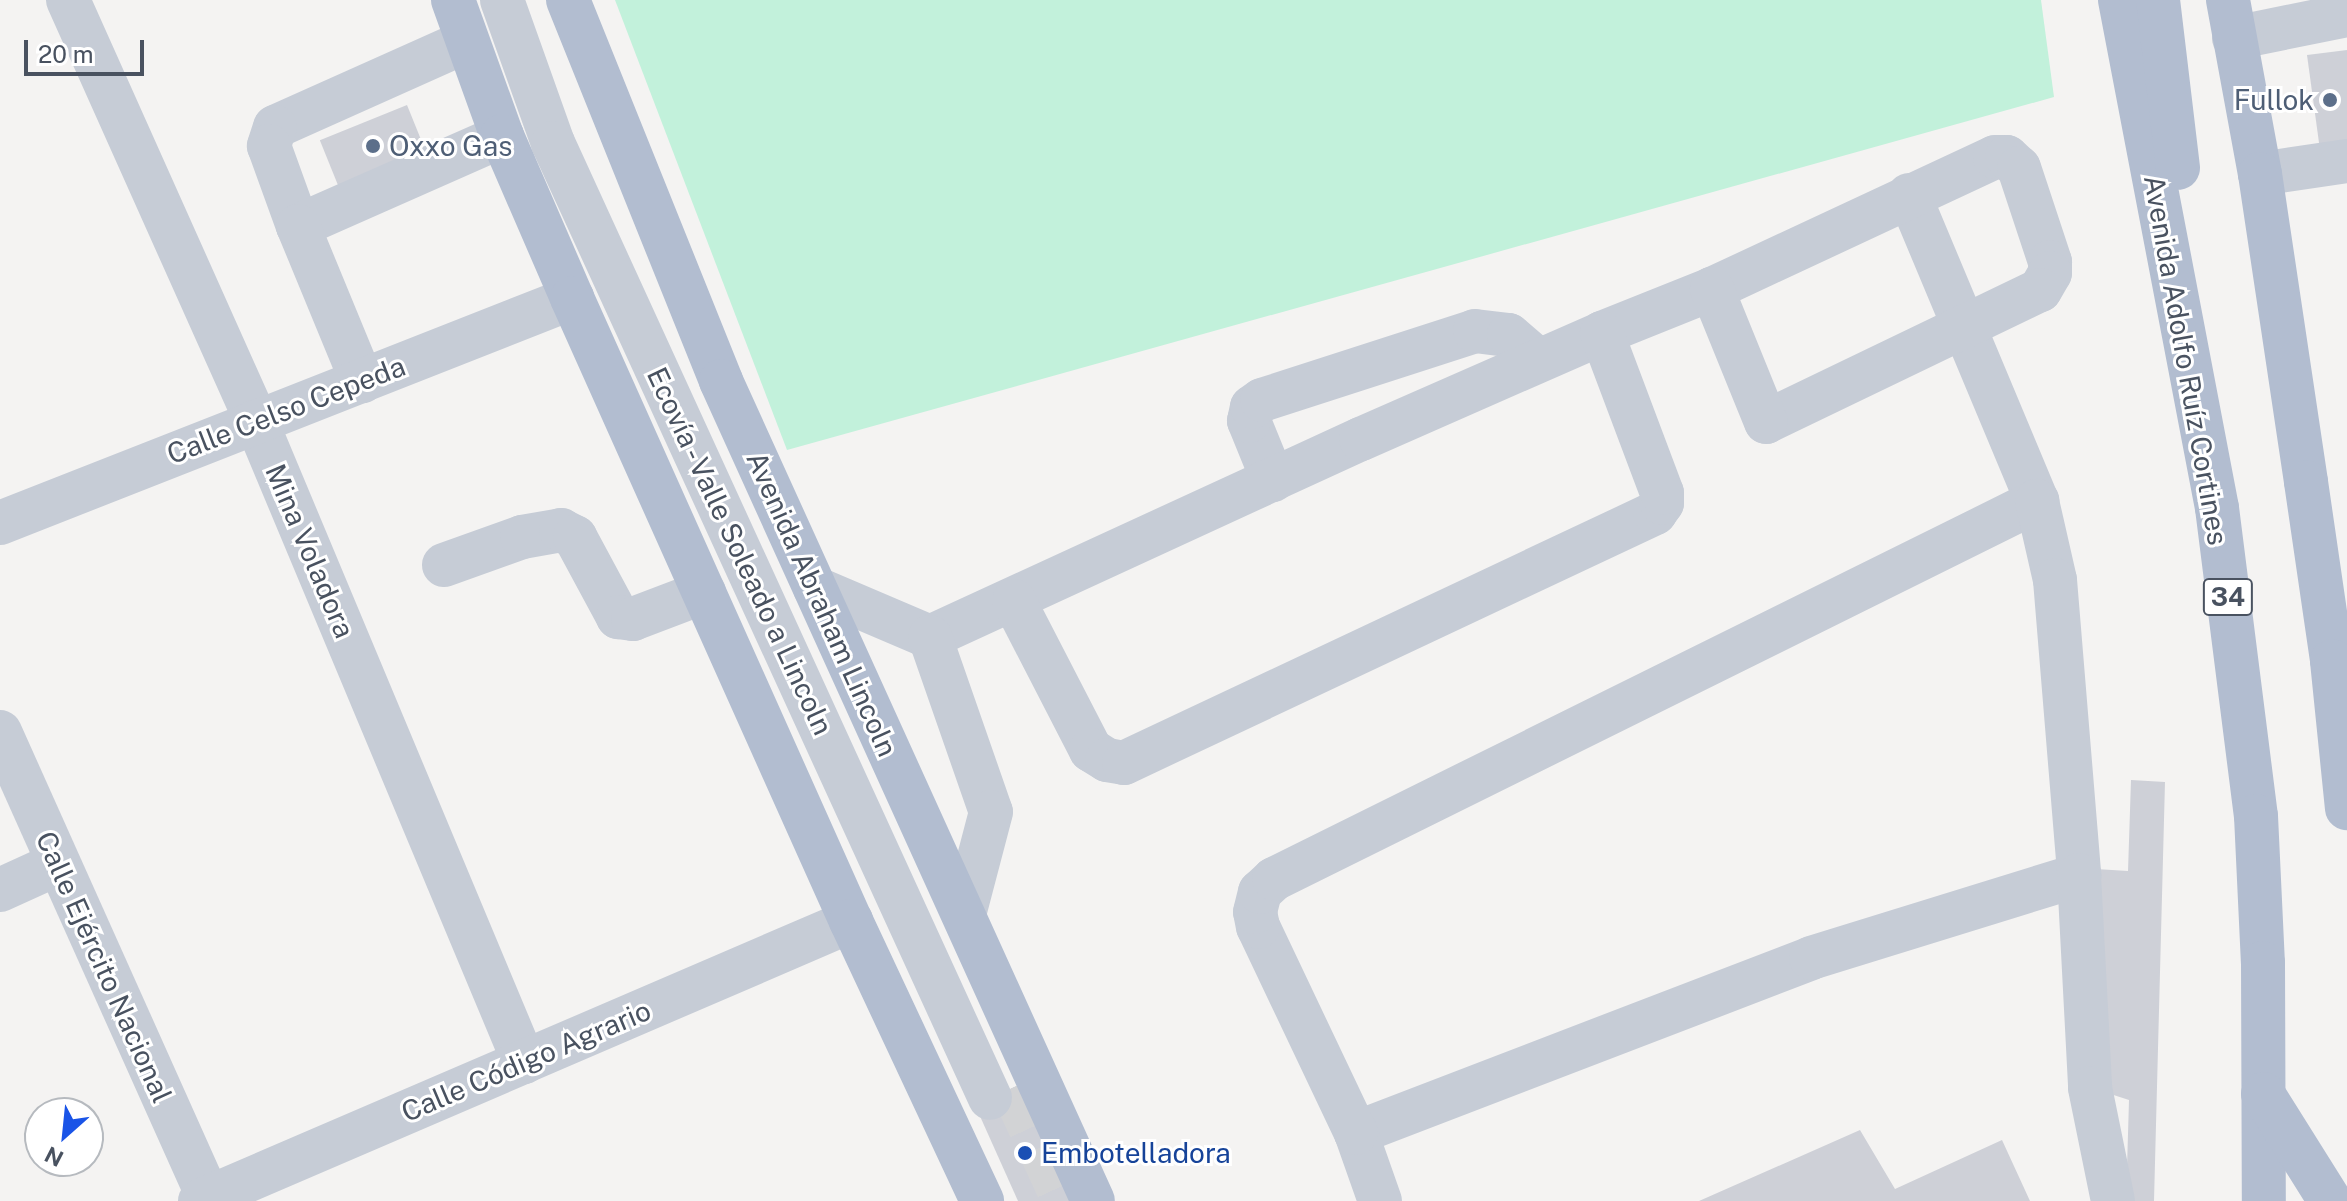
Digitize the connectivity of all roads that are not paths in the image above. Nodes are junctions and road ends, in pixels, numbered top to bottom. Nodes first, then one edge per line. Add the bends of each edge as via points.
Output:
1 (68, 0) edge
2 (453, 0) edge
3 (502, 0) edge
4 (529, 0) edge
5 (568, 0) edge
6 (2120, 0) edge
7 (2158, 0) edge
8 (2347, 15) edge
9 (2231, 19) edge
10 (467, 41) junction
11 (502, 136) junction
12 (2347, 161) edge
13 (2260, 174) junction
14 (1909, 195) junction
15 (298, 226) junction
16 (1712, 289) junction
17 (572, 298) junction
18 (1963, 325) junction
19 (1602, 333) junction
20 (1538, 360) junction
21 (362, 381) junction
22 (2194, 404) junction
23 (256, 421) junction
24 (1273, 480) junction
25 (2037, 501) junction
26 (0, 523) edge
27 (444, 565) dead end
28 (815, 588) junction
29 (704, 592) junction
30 (1014, 601) junction
31 (930, 637) junction
32 (0, 732) edge
33 (2347, 808) edge
34 (57, 864) junction
35 (2079, 875) junction
36 (0, 890) edge
37 (964, 915) junction
38 (851, 921) junction
39 (524, 1062) junction
40 (2263, 1094) junction
41 (1356, 1133) junction
42 (206, 1200) edge
43 (982, 1201) edge
44 (1093, 1201) edge
45 (1380, 1201) edge
46 (2113, 1201) edge
47 (2264, 1201) edge
48 (2330, 1201) edge

1 - 23 street, Mina Voladora
2 - 10 main road
3 - 4 street, Ecovía - Valle Soleado a Lincoln via 553,143 1001,1093 563,101
5 - 28 main road, Avenida Abraham Lincoln via 721,381
6 - 22 main road, Avenida Adolfo Ruíz Cortines / 34
7 - 22 main road via 2199,336
8 - 9 street
9 - 13 main road
10 - 11 main road
10 - 15 street via 275,127 269,146
11 - 15 street
11 - 17 main road
12 - 13 street
13 - 33 main road via 2332,661
14 - 16 street
14 - 18 street
14 - 18 street via 1995,157 2007,157 2019,168 2050,273 2040,290
15 - 21 street
16 - 18 street via 1766,422
16 - 19 street
17 - 21 street, Calle Celso Cepeda
17 - 29 main road
18 - 25 street
19 - 20 street
19 - 30 street via 1662,493 1655,513 1124,763 1091,750
20 - 24 street
20 - 24 street via 1509,335 1475,331 1262,400 1252,407 1249,421
21 - 23 street, Calle Celso Cepeda
22 - 40 main road, Avenida Adolfo Ruíz Cortines / 34 via 2217,508 2256,816
23 - 26 street, Calle Celso Cepeda
23 - 39 street, Mina Voladora
24 - 30 street
25 - 35 street via 2055,580
25 - 41 street via 1274,879 1256,903 1258,927
27 - 29 street via 522,537 561,530 575,537 618,617 633,619
28 - 31 street
28 - 37 main road, Avenida Abraham Lincoln
29 - 38 main road
30 - 31 street
31 - 37 street via 991,812
32 - 34 street, Calle Ejército Nacional
34 - 36 street
34 - 42 street, Calle Ejército Nacional
35 - 41 street via 1811,958
35 - 46 street via 2090,1088
37 - 44 main road, Avenida Abraham Lincoln
38 - 39 street, Calle Código Agrario
38 - 43 main road
39 - 42 street, Calle Código Agrario
40 - 47 main road, Avenida Adolfo Ruíz Cortines / 34
40 - 48 main road
41 - 45 street

